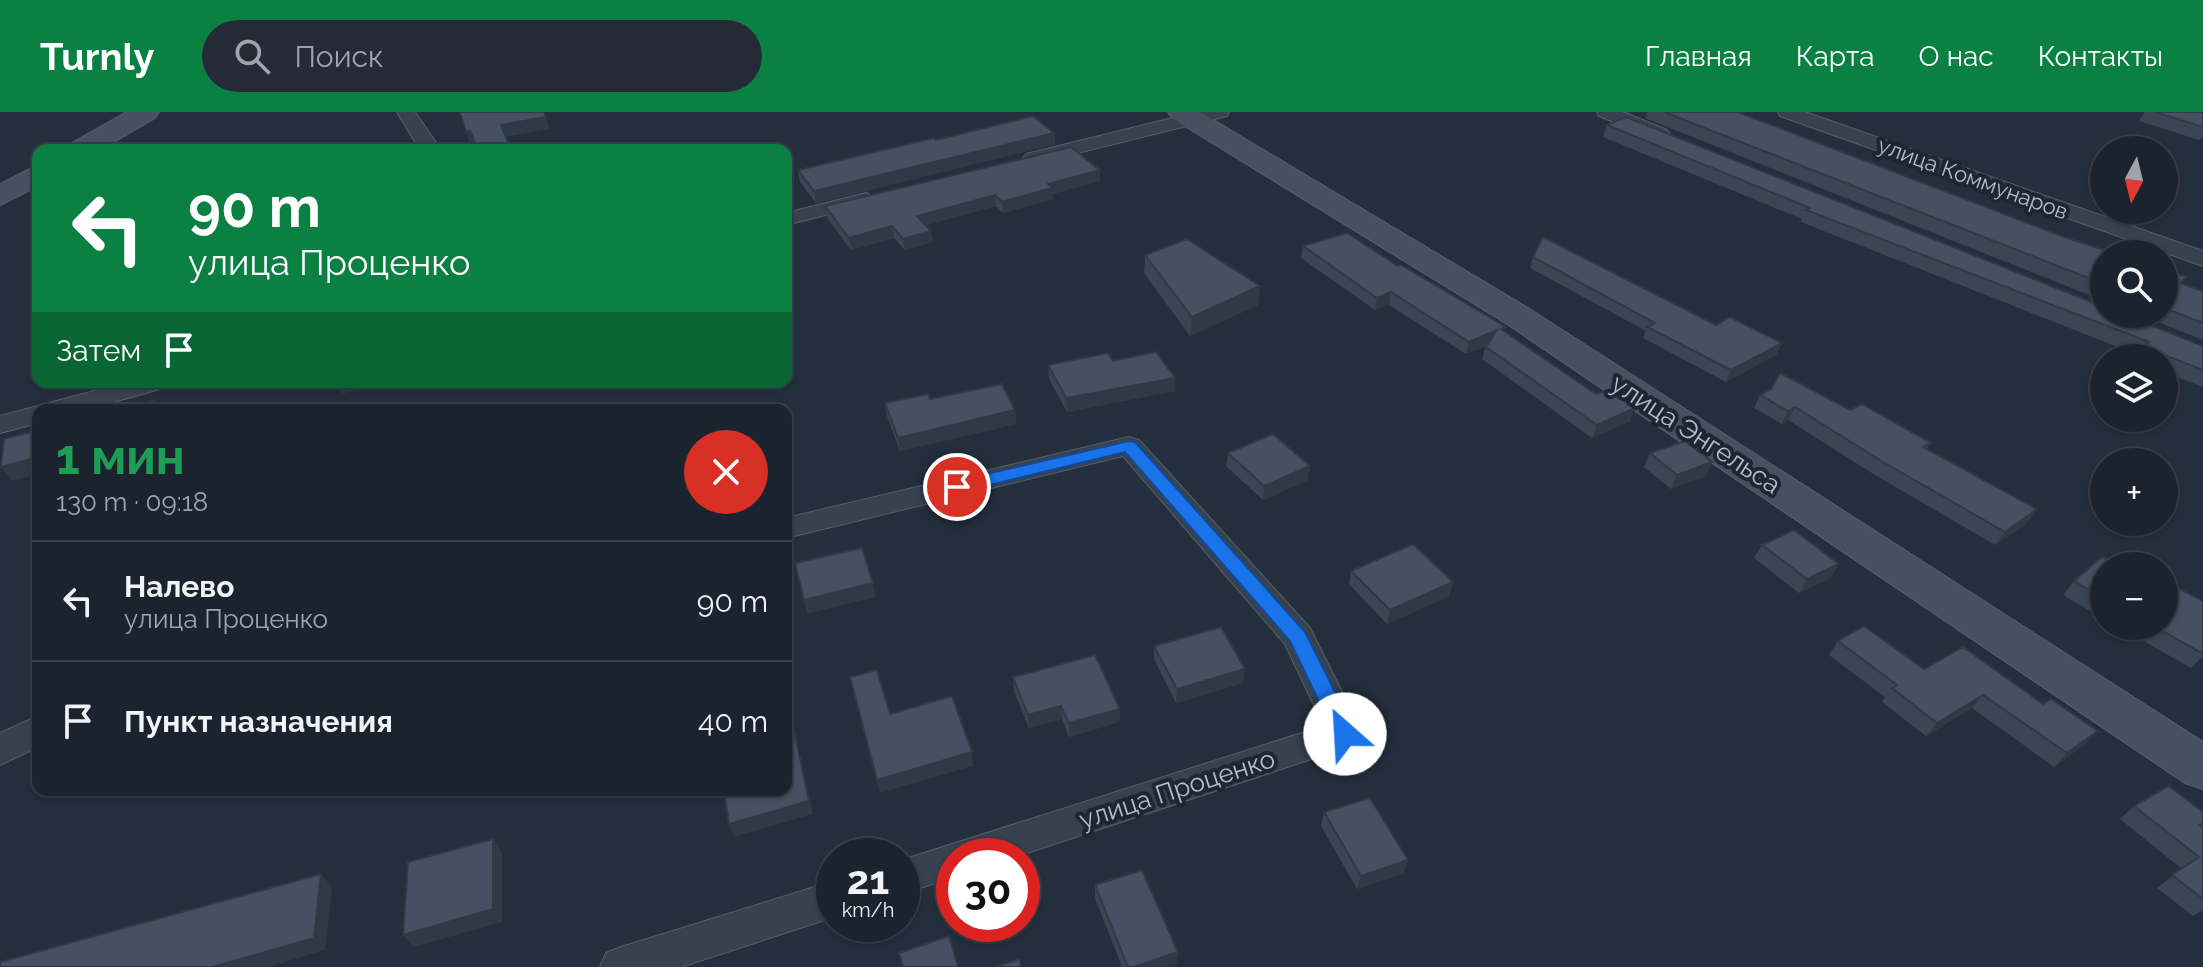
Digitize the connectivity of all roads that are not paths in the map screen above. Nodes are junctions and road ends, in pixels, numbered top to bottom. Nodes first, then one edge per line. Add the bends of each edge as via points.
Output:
1 (146, 112) edge
2 (406, 112) edge
3 (1606, 112) edge
4 (1787, 112) edge
5 (1198, 114) edge
6 (1679, 141) edge
7 (90, 144) edge
8 (426, 144) edge
9 (1011, 163) edge
10 (32, 177) edge
11 (891, 193) edge
12 (0, 196) edge
13 (792, 218) edge
14 (2203, 259) edge
15 (136, 388) edge
16 (76, 404) edge
17 (32, 416) edge
18 (0, 425) edge
19 (792, 527) edge
20 (32, 733) edge
21 (0, 750) edge
22 (2203, 768) edge
23 (1023, 838) edge
24 (816, 905) edge
25 (621, 967) edge

1 - 7 street
2 - 8 street
3 - 6 street
4 - 14 street, улица Коммунаров
5 - 9 street
5 - 22 street, улица Энгельса via 1519,317
10 - 12 street
11 - 13 street
15 - 16 street
17 - 18 street
19 - 23 street, улица Проценко via 1129,446 1298,637 1345,734
20 - 21 street
24 - 25 street

